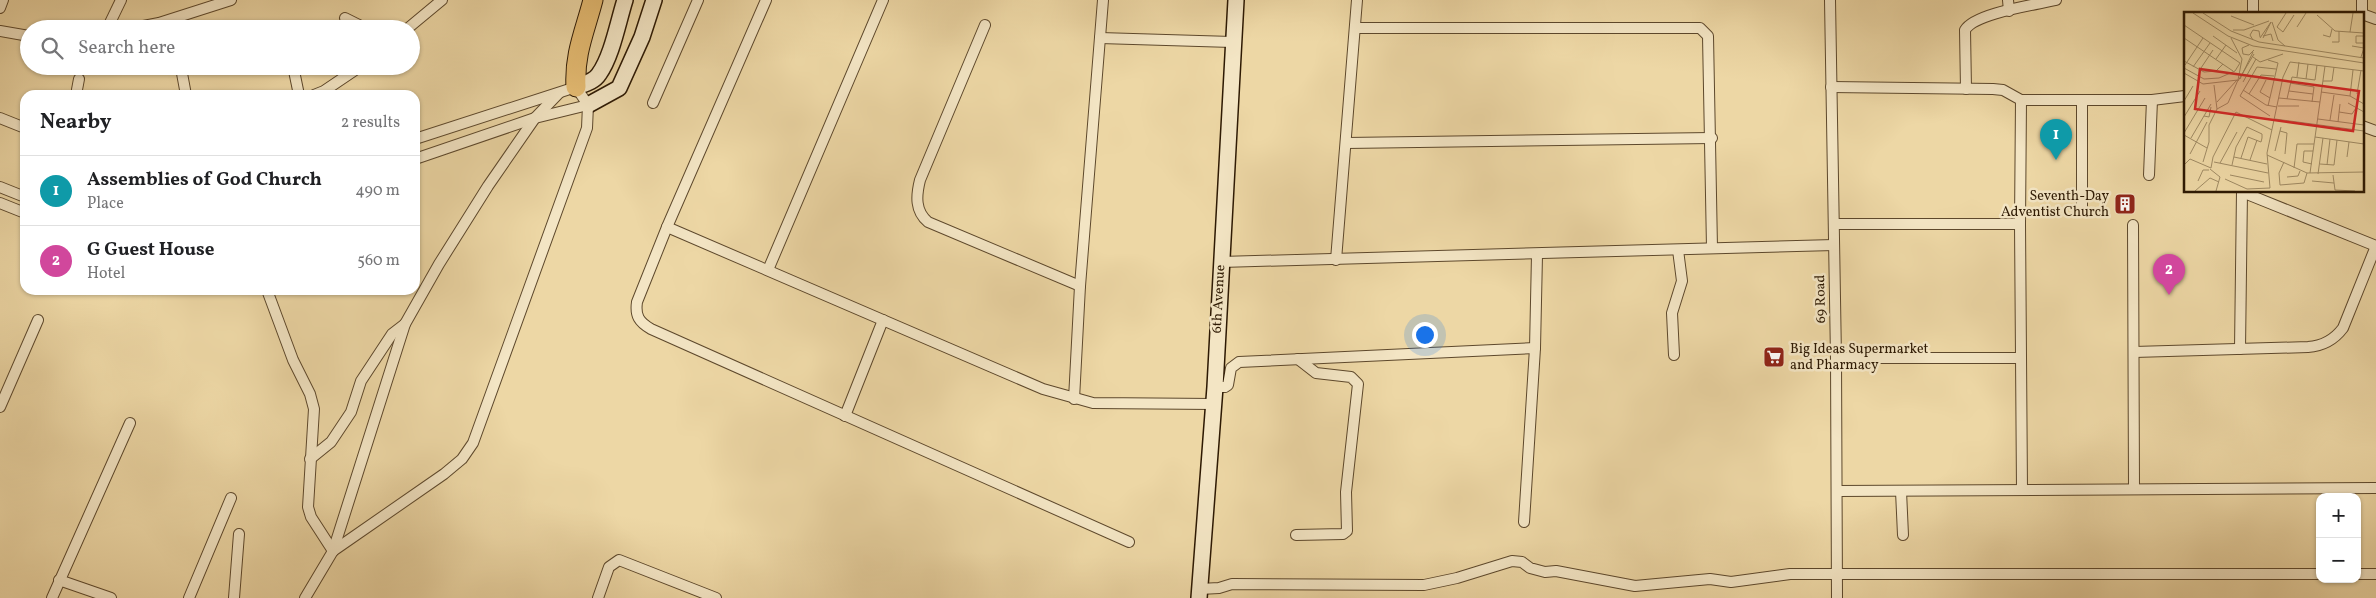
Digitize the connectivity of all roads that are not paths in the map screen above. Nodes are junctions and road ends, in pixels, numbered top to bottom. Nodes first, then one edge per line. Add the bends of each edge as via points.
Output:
1 (4, 0) edge
2 (122, 0) edge
3 (231, 0) edge
4 (442, 0) edge
5 (593, 0) edge
6 (625, 0) edge
7 (654, 0) edge
8 (698, 0) edge
9 (766, 0) edge
10 (883, 0) edge
11 (1103, 0) edge
12 (1236, 0) edge
13 (1357, 0) edge
14 (1830, 0) edge
15 (2008, 0) edge
16 (2056, 0) edge
17 (0, 8) edge
18 (2009, 11) junction
19 (2364, 15) edge
20 (345, 18) dead end
21 (2376, 19) edge
22 (112, 20) edge
23 (168, 20) edge
24 (349, 20) edge
25 (418, 20) edge
26 (985, 25) dead end
27 (1355, 28) junction
28 (0, 31) edge
29 (20, 34) edge
30 (1100, 38) junction
31 (1232, 42) junction
32 (182, 75) edge
33 (295, 75) edge
34 (349, 75) edge
35 (79, 79) dead end
36 (1831, 87) junction
37 (568, 89) junction
38 (1966, 89) junction
39 (77, 90) edge
40 (185, 90) edge
41 (298, 90) edge
42 (324, 90) edge
43 (2184, 96) edge
44 (2021, 100) junction
45 (2152, 100) junction
46 (2082, 101) junction
47 (653, 103) dead end
48 (588, 105) junction
49 (0, 118) edge
50 (535, 118) junction
51 (20, 126) edge
52 (2364, 127) edge
53 (2376, 131) edge
54 (420, 137) edge
55 (1712, 138) junction
56 (1346, 143) junction
57 (420, 157) edge
58 (2149, 175) dead end
59 (0, 188) edge
60 (2242, 192) edge
61 (20, 196) edge
62 (0, 203) edge
63 (20, 211) edge
64 (2082, 211) dead end
65 (1834, 224) junction
66 (2020, 224) junction
67 (2133, 225) dead end
68 (667, 227) junction
69 (1834, 245) junction
70 (2376, 246) edge
71 (1712, 248) junction
72 (1678, 250) junction
73 (1537, 255) junction
74 (1336, 260) junction
75 (1221, 262) junction
76 (768, 270) junction
77 (1080, 286) junction
78 (269, 295) edge
79 (38, 320) dead end
80 (883, 320) junction
81 (405, 324) junction
82 (1535, 348) junction
83 (2240, 349) junction
84 (2134, 352) junction
85 (1674, 355) dead end
86 (1836, 358) junction
87 (2020, 358) junction
88 (1298, 359) junction
89 (1215, 387) junction
90 (1074, 399) junction
91 (1214, 404) junction
92 (0, 407) edge
93 (845, 416) junction
94 (130, 423) dead end
95 (310, 459) junction
96 (2376, 488) edge
97 (2022, 489) junction
98 (2134, 489) junction
99 (1901, 490) junction
100 (1836, 491) junction
101 (231, 498) dead end
102 (1524, 522) dead end
103 (239, 534) dead end
104 (1296, 535) dead end
105 (1903, 535) dead end
106 (1129, 542) dead end
107 (333, 551) junction
108 (2316, 574) edge
109 (2361, 574) edge
110 (2376, 574) edge
111 (1837, 576) junction
112 (59, 580) junction
113 (1199, 594) edge
114 (52, 598) edge
115 (111, 598) edge
116 (189, 598) edge
117 (234, 598) edge
118 (305, 598) edge
119 (598, 598) edge
120 (716, 598) edge
121 (1837, 598) edge

1 - 17 street
2 - 22 street
3 - 23 street
4 - 25 street
5 - 37 highway
6 - 37 street via 599,75 588,83
7 - 48 street via 642,37 619,88
8 - 47 street
9 - 68 street
10 - 76 street
11 - 30 street
12 - 31 street, 6th Avenue
13 - 27 street
14 - 36 street, 69 Road
15 - 18 street
16 - 18 street
18 - 38 street via 1973,21 1965,30
19 - 21 street
20 - 24 street
26 - 77 street via 920,180 919,211 928,222
27 - 55 street via 1700,28 1708,36
27 - 56 street
28 - 29 street
30 - 31 street
30 - 77 street
31 - 75 street, 6th Avenue
32 - 40 street
33 - 41 street
34 - 42 street
35 - 39 street
36 - 38 street
36 - 65 street, 69 Road
37 - 48 street
37 - 50 street
37 - 54 street
38 - 44 street via 2003,90
43 - 45 street
44 - 46 street
44 - 66 street
45 - 46 street
45 - 58 street
46 - 64 street
48 - 50 street
48 - 107 street via 587,128 473,443 462,459 444,474
49 - 51 street
50 - 57 street
50 - 81 street via 451,244
52 - 53 street
55 - 56 street
55 - 71 street
56 - 74 street
59 - 61 street
60 - 70 street
60 - 83 street
62 - 63 street
65 - 66 street
65 - 69 street, 69 Road
66 - 87 street
67 - 84 street
68 - 76 street
68 - 93 street via 637,302 639,320 651,330
69 - 71 street
69 - 86 street, 69 Road
70 - 83 street via 2343,328 2335,338 2318,346
71 - 72 street
72 - 73 street
72 - 85 street via 1682,281 1672,313
73 - 74 street
73 - 82 street
74 - 75 street
75 - 89 street, 6th Avenue
76 - 80 street
77 - 90 street
78 - 95 street via 314,409
79 - 92 street
80 - 90 street via 1043,389
80 - 93 street
81 - 95 street via 392,334 361,381 351,412 331,442
81 - 107 street
82 - 88 street
82 - 102 street
83 - 84 street
84 - 98 street
86 - 87 street
86 - 100 street, 69 Road
87 - 97 street
88 - 89 street via 1239,362 1231,368 1228,385
88 - 104 street via 1316,373 1351,377 1358,384 1346,492 1348,530 1343,534
89 - 91 street, 6th Avenue
90 - 91 street via 1092,403
91 - 113 street, 6th Avenue
93 - 106 street
94 - 112 street
95 - 107 street via 308,507
96 - 98 street
97 - 98 street
97 - 99 street
99 - 100 street
99 - 105 street
100 - 111 street, 69 Road
101 - 116 street
103 - 117 street
107 - 118 street
108 - 111 street
109 - 110 street
111 - 113 street via 1790,574 1731,582 1710,579 1635,586 1556,571 1545,572 1512,561 1424,585 1232,584
111 - 121 street, 69 Road
112 - 114 street
112 - 115 street
119 - 120 street via 609,567 619,560

